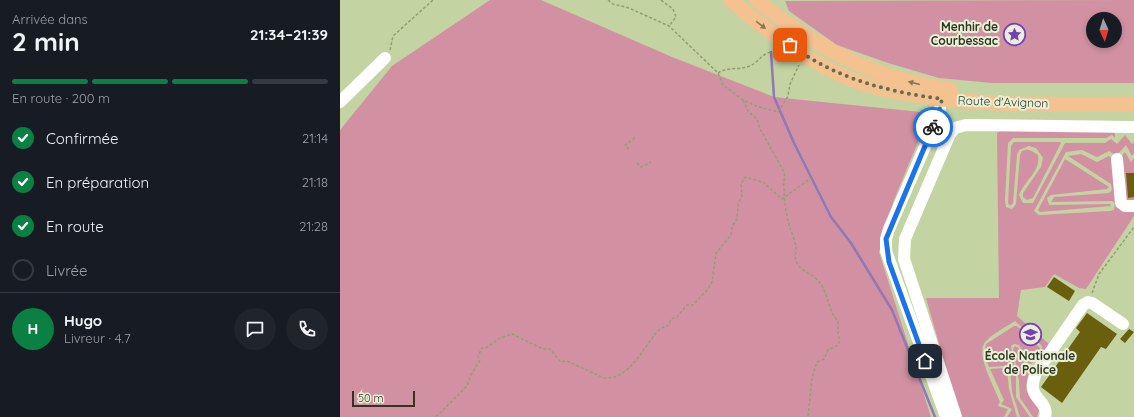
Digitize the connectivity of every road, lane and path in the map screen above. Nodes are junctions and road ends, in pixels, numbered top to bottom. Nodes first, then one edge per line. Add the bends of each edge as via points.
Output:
1 (433, 0) edge
2 (608, 0) edge
3 (661, 0) edge
4 (731, 0) edge
5 (757, 0) edge
6 (670, 26) junction
7 (771, 52) dead end
8 (804, 55) junction
9 (385, 58) joint
10 (718, 73) junction
11 (1134, 95) edge
12 (942, 99) junction
13 (743, 100) junction
14 (340, 102) edge
15 (1134, 104) edge
16 (1128, 129) edge
17 (636, 136) dead end
18 (628, 149) dead end
19 (1117, 160) dead end
20 (651, 162) dead end
21 (637, 163) dead end
22 (811, 178) dead end
23 (784, 197) junction
24 (1134, 206) edge
25 (1134, 227) edge
26 (1090, 302) junction
27 (1123, 324) dead end
28 (436, 417) edge
29 (808, 417) edge
30 (946, 417) edge
31 (956, 417) edge
32 (1045, 417) edge

1 - 9 path via 393,36
2 - 6 path
3 - 6 path via 673,9 676,17
4 -> 8 main road, Route d'Avignon
11 -> 5 main road, Route d'Avignon via 996,94 922,85 885,75 848,60 803,34
6 - 10 path
7 - 10 path via 752,65 734,69 724,68
8 - 12 main road, Route d'Avignon via 859,82 902,93
8 - 13 path via 790,84 788,96 778,112
9 - 14 street
10 - 13 path via 723,85
12 - 15 main road, Route d'Avignon via 1003,103
12 - 30 street via 938,117 889,230 886,251
13 - 23 path via 748,111 757,119 760,129 784,170
16 - 31 street via 966,125 955,128 950,134 905,239 904,258
17 - 18 path via 625,145
19 - 24 street via 1121,203 1125,206
20 - 21 path via 641,167
22 - 23 path
23 - 28 path via 782,199 763,182 745,176 741,184 742,196 738,204 737,219 730,235 716,253 712,282 708,289 693,305 687,305 678,318 671,319 669,325 659,330 629,368 610,378 604,378 567,361 561,362 550,349 543,350 512,334 482,348 478,356 480,360 467,386
23 - 29 path via 796,248 797,264 806,273 816,277 839,327 838,345 828,350 824,359 817,362 812,378
25 - 26 path via 1099,274
26 - 27 street
26 - 32 street via 1083,305 1036,373 1033,391 1045,409

